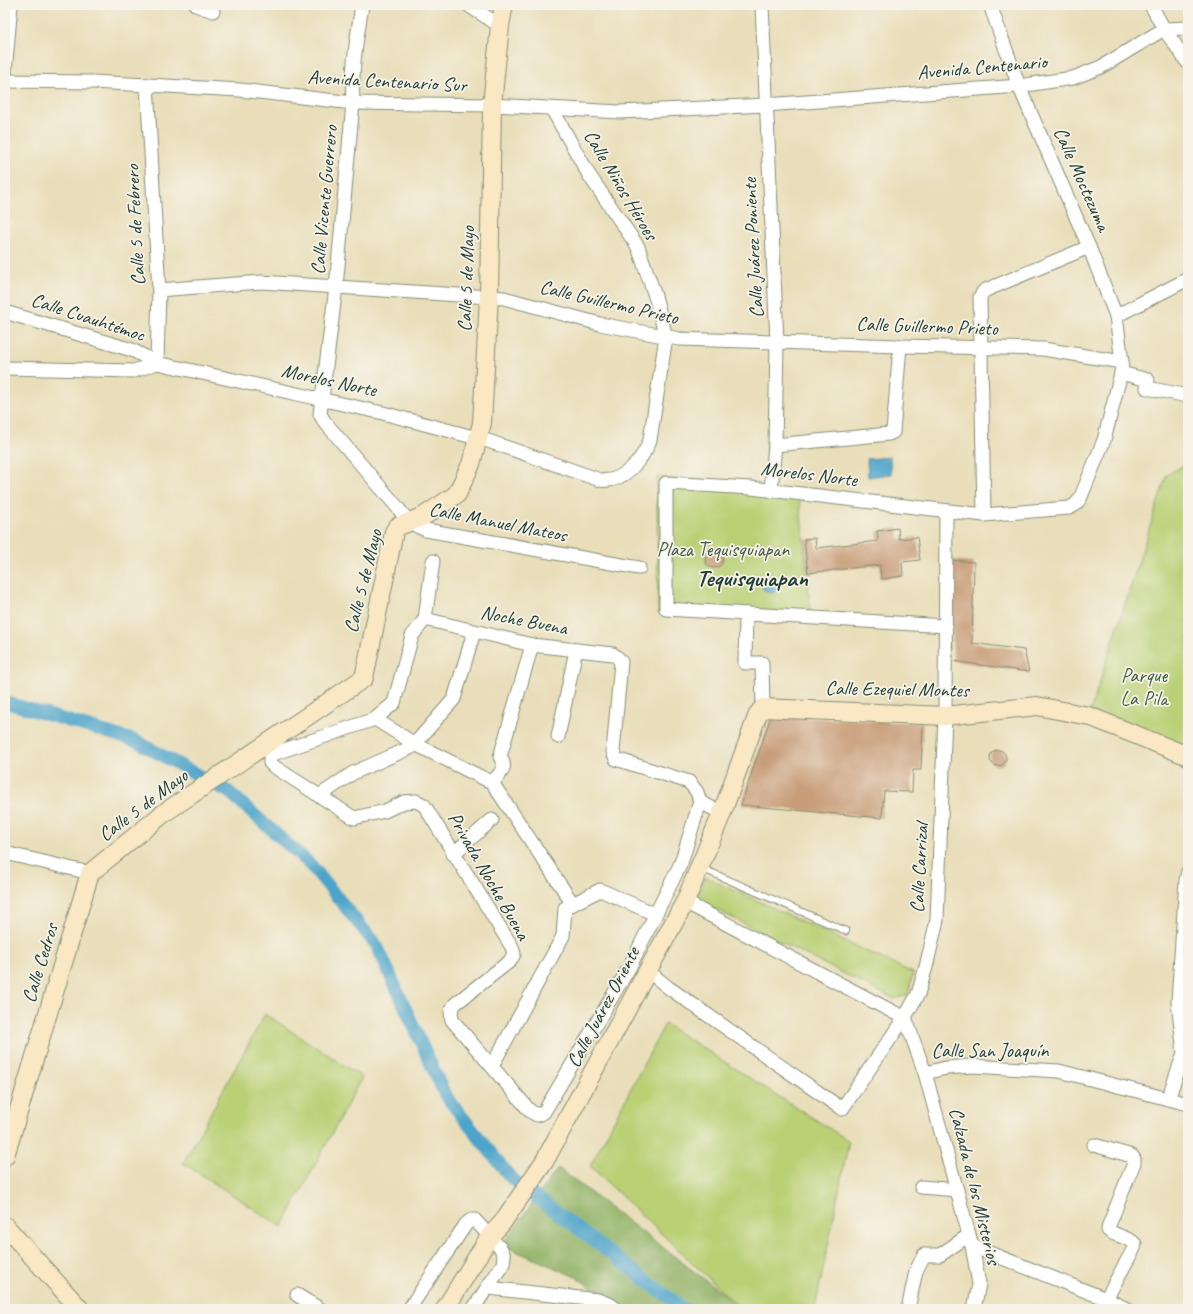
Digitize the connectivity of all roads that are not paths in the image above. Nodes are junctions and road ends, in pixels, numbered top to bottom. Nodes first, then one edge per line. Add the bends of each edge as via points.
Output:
1 (11, 5) edge
2 (196, 5) edge
3 (362, 5) edge
4 (468, 5) edge
5 (504, 5) edge
6 (762, 5) edge
7 (990, 5) edge
8 (1151, 5) edge
9 (212, 11) dead end
10 (500, 26) junction
11 (1188, 28) edge
12 (1164, 29) junction
13 (1188, 63) edge
14 (5, 68) edge
15 (5, 81) edge
16 (147, 85) junction
17 (1020, 86) junction
18 (354, 103) junction
19 (492, 105) junction
20 (766, 105) junction
21 (552, 109) junction
22 (1090, 247) junction
23 (1188, 279) edge
24 (336, 287) junction
25 (159, 290) junction
26 (489, 297) junction
27 (5, 312) edge
28 (1116, 316) junction
29 (666, 337) junction
30 (777, 342) junction
31 (900, 346) junction
32 (980, 348) junction
33 (157, 363) junction
34 (1122, 367) junction
35 (5, 368) edge
36 (1188, 396) edge
37 (322, 399) junction
38 (477, 438) junction
39 (775, 445) junction
40 (634, 467) joint
41 (771, 490) junction
42 (946, 511) junction
43 (984, 515) junction
44 (410, 522) junction
45 (433, 561) dead end
46 (639, 568) dead end
47 (746, 614) junction
48 (425, 619) junction
49 (946, 626) junction
50 (474, 632) junction
51 (532, 645) junction
52 (576, 650) junction
53 (763, 708) junction
54 (945, 716) junction
55 (375, 719) junction
56 (558, 737) dead end
57 (415, 744) junction
58 (1188, 756) edge
59 (493, 781) junction
60 (319, 796) junction
61 (700, 802) junction
62 (722, 813) junction
63 (492, 820) dead end
64 (5, 853) edge
65 (453, 854) junction
66 (699, 868) junction
67 (1188, 872) edge
68 (90, 874) junction
69 (685, 902) junction
70 (569, 906) junction
71 (655, 914) junction
72 (846, 931) dead end
73 (648, 971) junction
74 (905, 1017) junction
75 (492, 1066) junction
76 (925, 1073) junction
77 (1168, 1099) junction
78 (1188, 1104) edge
79 (1094, 1145) dead end
80 (5, 1156) edge
81 (921, 1187) dead end
82 (957, 1190) junction
83 (5, 1226) edge
84 (490, 1236) junction
85 (970, 1240) junction
86 (488, 1288) junction
87 (297, 1295) dead end
88 (1106, 1299) junction
89 (597, 1305) edge
90 (80, 1309) edge
91 (320, 1309) edge
92 (409, 1309) edge
93 (445, 1309) edge
94 (473, 1309) edge
95 (616, 1309) edge
96 (908, 1309) edge
97 (974, 1309) edge
98 (1127, 1309) edge

1 - 14 street
2 - 9 street
3 - 18 street, Calle Vicente Guerrero via 353,62
4 - 10 street
5 - 10 street, Calle 5 de Mayo
6 - 20 street, Calle Juárez Poniente
7 - 17 street, Calle Moctezuma
8 - 12 street
10 - 19 street, Calle 5 de Mayo
11 - 12 street, Avenida Centenario
12 - 13 street
12 - 17 street, Avenida Centenario via 1101,67 1073,78
15 - 16 street, Avenida Centenario Sur
16 - 18 street, Avenida Centenario Sur via 240,90
16 - 25 street, Calle 5 de Febrero
17 - 20 street, Avenida Centenario
17 - 22 street, Calle Moctezuma
18 - 19 street, Avenida Centenario Sur
18 - 24 street, Calle Vicente Guerrero
19 - 21 street, Avenida Centenario Sur
19 - 26 street, Calle 5 de Mayo
20 - 21 street, Avenida Centenario Sur via 620,112
20 - 30 street, Calle Juárez Poniente
21 - 29 street, Calle Niños Héroes via 589,175 638,247
22 - 28 street, Calle Moctezuma
22 - 32 street via 982,292
23 - 28 street
24 - 25 street, Calle Guillermo Prieto via 261,282
24 - 26 street, Calle Guillermo Prieto
24 - 37 street, Calle Vicente Guerrero
25 - 33 street, Calle 5 de Febrero
26 - 29 street, Calle Guillermo Prieto via 504,298 600,324
26 - 38 street, Calle 5 de Mayo via 482,423
27 - 33 street, Calle Cuauhtémoc via 132,350
28 - 34 street, Calle Moctezuma
29 - 30 street, Calle Guillermo Prieto
29 - 40 street, Calle Niños Héroes via 650,440 647,450
30 - 31 street, Calle Guillermo Prieto
30 - 39 street, Calle Juárez Poniente
31 - 32 street, Calle Guillermo Prieto
31 - 39 street via 892,432
32 - 34 street, Calle Guillermo Prieto via 1043,349
32 - 43 street
33 - 35 street via 134,371
33 - 37 street, Morelos Norte
34 - 36 street, Calle Guillermo Prieto via 1148,380 1147,388
34 - 43 street, Morelos Norte via 1104,440 1080,499 1075,505 1069,508
37 - 38 street, Morelos Norte
37 - 44 street, Calle Manuel Mateos via 320,414 324,421
38 - 40 street, Morelos Norte via 608,482
38 - 44 street, Calle 5 de Mayo via 471,464 457,494 424,516
39 - 41 street, Calle Juárez Poniente
41 - 42 street, Morelos Norte
41 - 47 street, Morelos Norte via 666,483 666,609
42 - 43 street, Morelos Norte
42 - 49 street, Calle Carrizal
44 - 46 street, Calle Manuel Mateos via 426,530
44 - 68 street, Calle 5 de Mayo via 396,527 394,532 364,678 164,813
45 - 48 street
47 - 49 street
47 - 53 street via 746,663 762,663
48 - 50 street, Noche Buena
48 - 55 street via 412,636 394,703
49 - 54 street, Calle Carrizal
50 - 51 street, Noche Buena
50 - 57 street via 454,699
51 - 52 street, Noche Buena
51 - 59 street via 500,756 504,766
52 - 56 street
52 - 61 street, Noche Buena via 613,654 621,662 613,752 616,759 689,782 697,792
53 - 54 street, Calle Ezequiel Montes
53 - 62 street, Calle Juárez Oriente via 758,714
54 - 58 street, Calle Ezequiel Montes via 1037,706 1089,716
54 - 74 street, Calle Carrizal via 937,920 919,990
55 - 57 street
55 - 60 street, Privada Noche Buena via 273,754 270,758 273,766
57 - 59 street
57 - 60 street via 353,773
59 - 70 street
60 - 65 street, Privada Noche Buena via 354,818 385,811 404,802 416,801 424,805
61 - 62 street
61 - 71 street, Privada Noche Buena via 681,863
62 - 66 street, Calle Juárez Oriente
63 - 65 street
64 - 68 street
65 - 75 street, Privada Noche Buena via 514,954 510,961 455,1004 451,1010 452,1020
66 - 69 street, Calle Juárez Oriente
66 - 72 lane
67 - 77 street via 1178,1002 1184,1053
68 - 80 street, Calle Cedros
69 - 73 street, Calle Juárez Oriente
69 - 74 street
70 - 71 street via 600,890
70 - 75 street via 563,936
71 - 75 street, Privada Noche Buena via 629,968 544,1112 536,1115 530,1111
73 - 74 street, Calle Carrizal via 842,1109
73 - 84 street, Calle Juárez Oriente via 544,1162 502,1223
74 - 76 street, Calle San Joaquín
76 - 77 street, Calle San Joaquín via 972,1066 1059,1071
76 - 82 street, Calzada de los Misterios
77 - 78 street, Calle San Joaquín
79 - 88 street via 1132,1156 1134,1159 1108,1230 1132,1240 1135,1244
81 - 82 street
82 - 85 street, Calzada de los Misterios
83 - 90 street
84 - 86 street via 504,1256 503,1264
84 - 92 street via 475,1220 466,1224
84 - 93 street, Calle Juárez Oriente
85 - 88 street
85 - 96 street via 940,1255 924,1255 916,1271
85 - 97 street, Calzada de los Misterios via 979,1284
86 - 89 street
86 - 94 street
87 - 91 street
88 - 98 street
89 - 95 street via 611,1305

